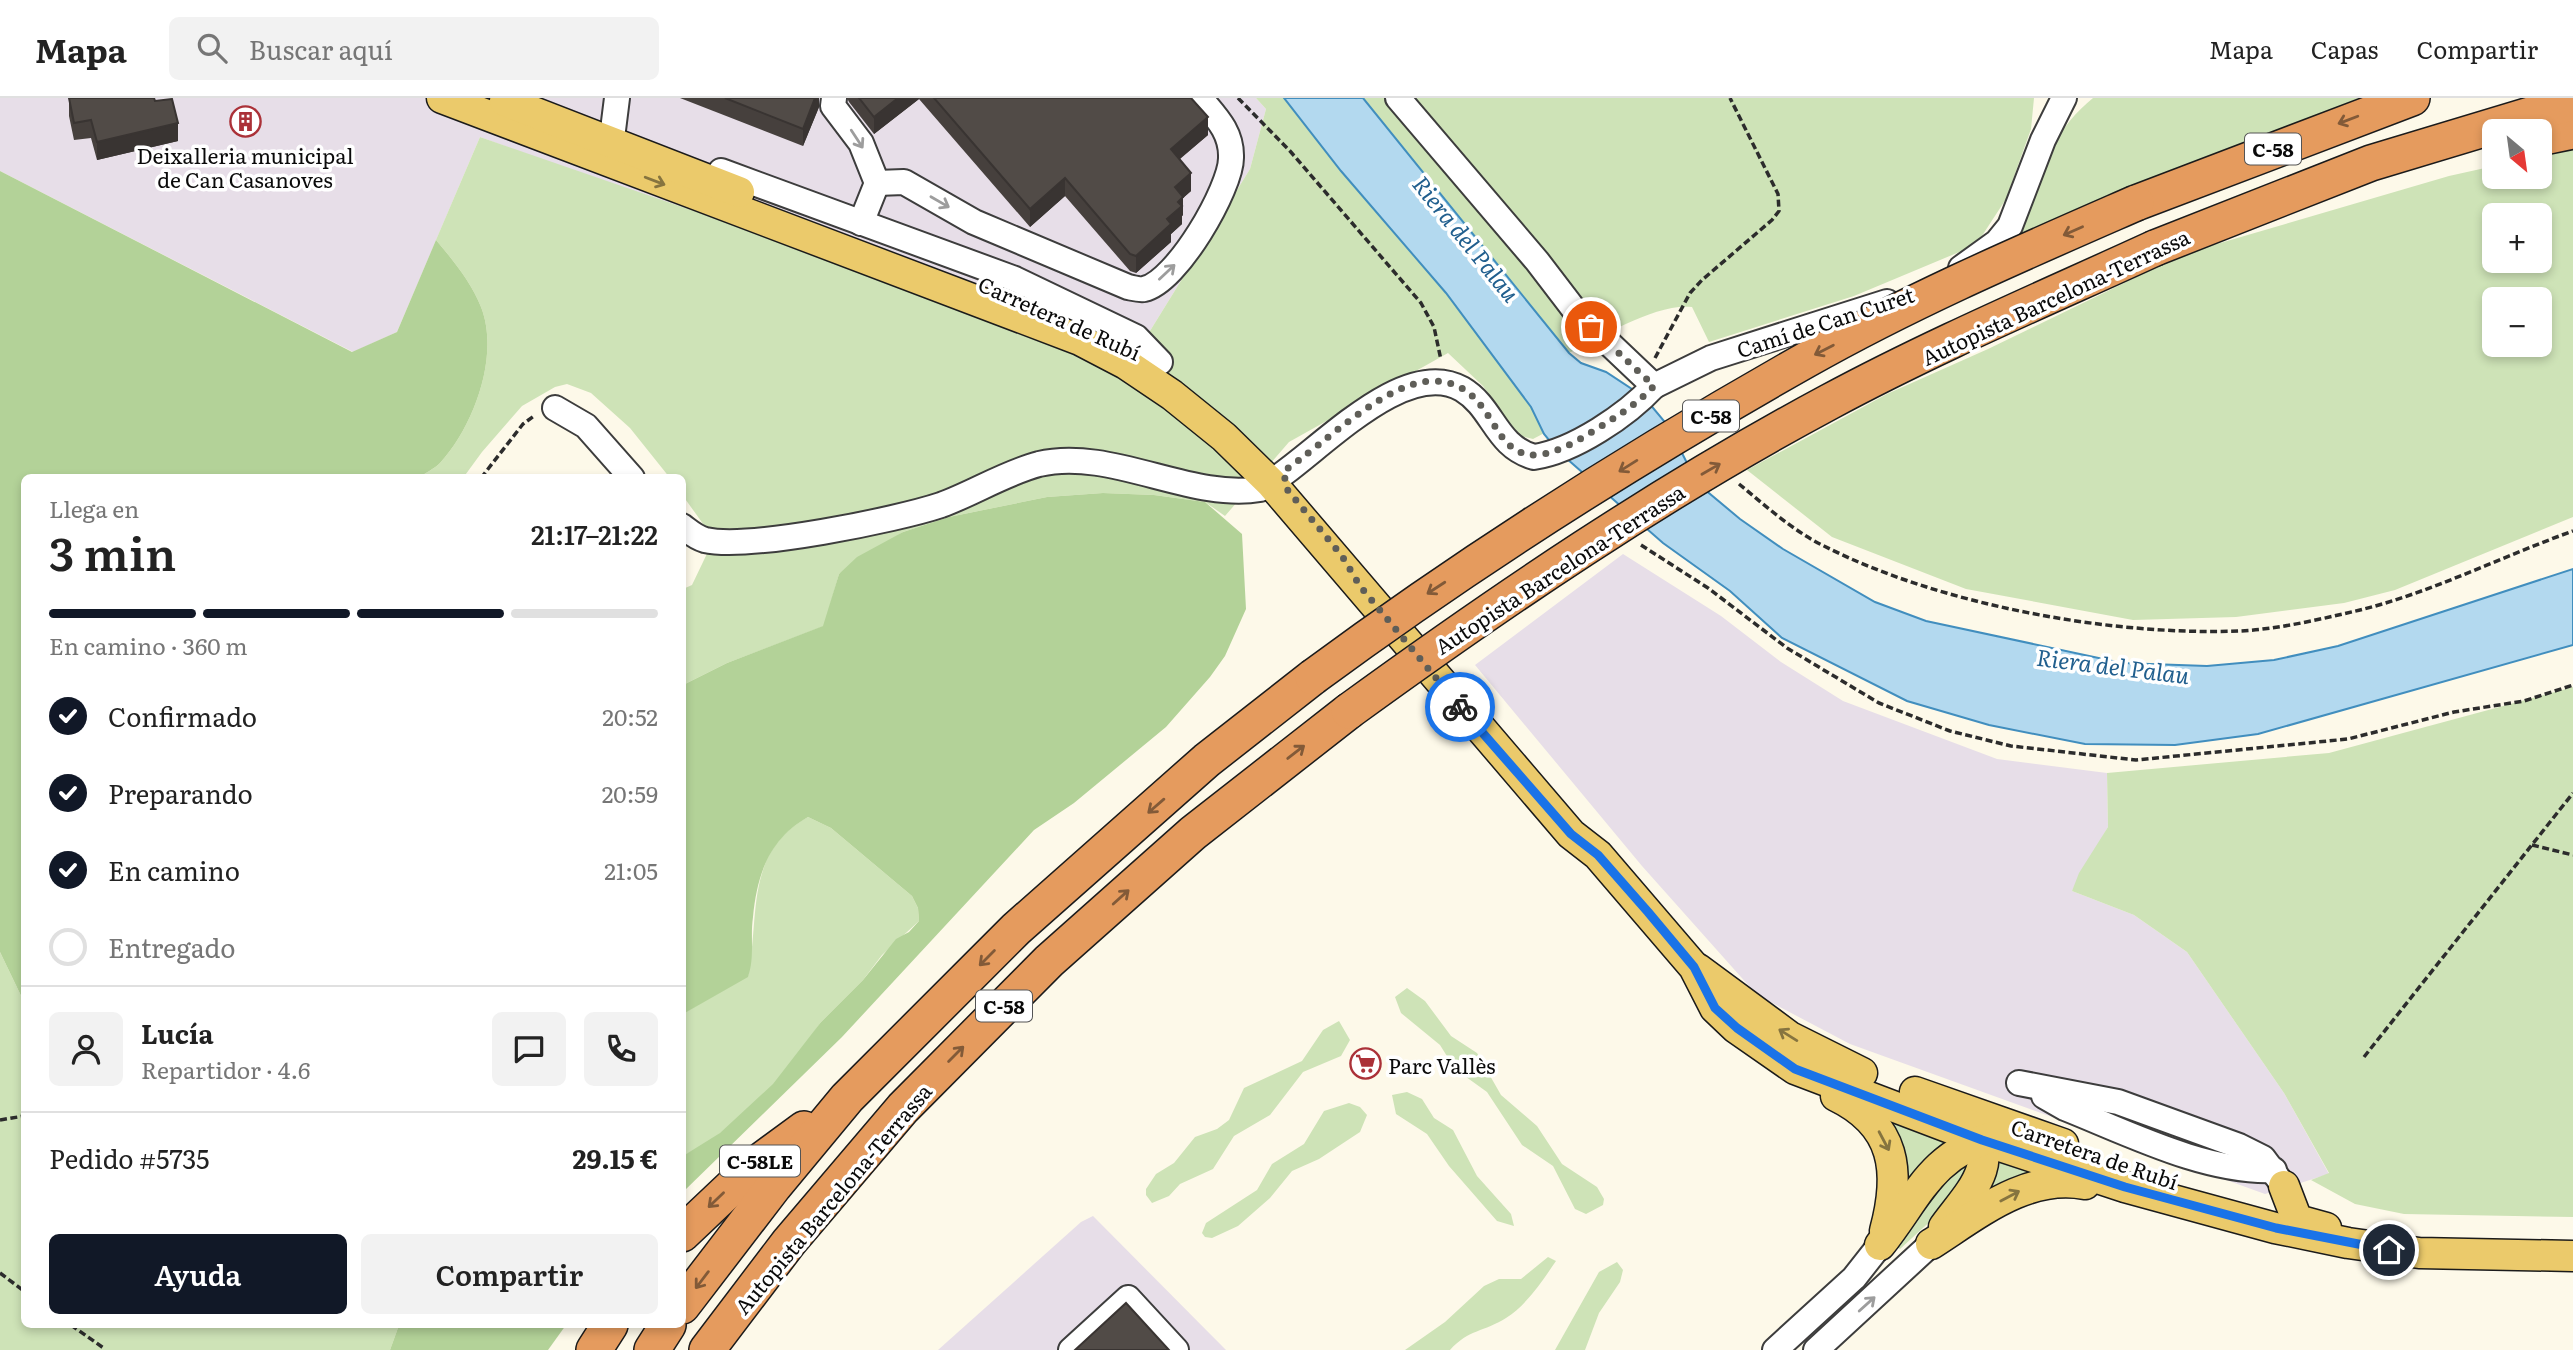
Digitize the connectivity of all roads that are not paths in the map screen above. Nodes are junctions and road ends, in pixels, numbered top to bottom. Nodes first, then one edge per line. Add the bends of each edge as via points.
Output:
1 (442, 98) edge
2 (498, 98) edge
3 (525, 98) edge
4 (617, 98) edge
5 (834, 98) edge
6 (1200, 98) edge
7 (1398, 98) edge
8 (2064, 98) edge
9 (2412, 98) edge
10 (2573, 102) edge
11 (613, 130) junction
12 (2573, 131) edge
13 (2552, 135) edge
14 (2482, 151) edge
15 (869, 204) junction
16 (2245, 211) junction
17 (1160, 362) junction
18 (1649, 382) junction
19 (555, 408) road end
20 (628, 474) edge
21 (1277, 477) junction
22 (686, 529) edge
23 (1598, 855) junction
24 (1694, 967) junction
25 (1795, 1069) junction
26 (1923, 1095) junction
27 (847, 1098) junction
28 (1982, 1140) junction
29 (2087, 1153) junction
30 (2280, 1201) junction
31 (686, 1230) edge
32 (1931, 1244) junction
33 (1880, 1245) junction
34 (2566, 1249) edge
35 (686, 1301) edge
36 (608, 1328) edge
37 (666, 1328) edge
38 (594, 1350) edge
39 (652, 1350) edge
40 (708, 1350) edge
41 (1071, 1350) edge
42 (1176, 1350) edge
43 (1775, 1350) edge
44 (1816, 1350) edge

1 -> 21 main road, Carretera de Rubí via 1080,340 1136,370 1203,419 1225,428
2 - 17 main road, Carretera de Rubí via 1027,300
3 - 11 street
4 - 11 street
5 -> 15 street via 833,106 861,143
15 -> 6 street via 904,182 974,222 1128,287 1145,289 1186,254 1229,177 1228,132
7 - 18 street via 1570,305
8 - 18 street, Camí de Can Curet via 2010,226 1977,258 1922,289
9 -> 27 highway, C-58, bridge via 2136,203 1956,283 1808,359 1480,560 1415,602 1207,760 1016,929
10 - 16 highway, Autopista Barcelona-Terrassa / C-58 via 2371,163
11 - 15 street
12 - 13 highway
14 - 16 highway
15 - 17 street via 1136,337
40 -> 16 highway, Autopista Barcelona-Terrassa / C-58, bridge via 789,1242 903,1108 1049,961 1193,833 1349,711 1541,574 1744,450 1843,395 2155,248
17 - 21 main road, Carretera de Rubí via 1246,430
18 - 21 street, Camí de Can Curet via 1632,407 1569,446 1534,457 1508,445 1480,404 1464,391 1445,383 1419,384 1383,399
19 - 20 street via 586,426
21 - 22 street via 1241,492 1066,461 1040,464 911,514 738,541 708,540
21 - 23 main road, Carretera de Rubí via 1342,556 1360,586 1571,834
21 - 23 main road, Carretera de Rubí via 1576,814
23 - 24 main road, Carretera de Rubí
24 - 25 main road, Carretera de Rubí via 1715,1008 1756,1044
26 -> 24 main road, Carretera de Rubí via 1824,1056 1757,1015
25 - 28 main road, Carretera de Rubí
25 -> 33 main road via 1869,1118 1885,1140 1894,1182
26 - 28 main road via 1955,1114
26 - 29 main road, Carretera de Rubí
27 -> 31 highway, C-58LE via 755,1165
27 -> 35 highway, C-58
28 - 29 main road via 2007,1135
28 - 30 main road, Carretera de Rubí via 2214,1212
28 - 32 main road via 1976,1183
28 - 33 main road via 1936,1168
29 - 30 main road, Carretera de Rubí
30 - 30 street via 2246,1171 2201,1160 2065,1108 2019,1083 2118,1102 2239,1146 2263,1158
32 -> 30 main road via 2012,1194 2046,1182 2063,1180 2218,1226
30 - 34 main road, Carretera de Rubí via 2348,1243 2419,1253
44 -> 32 street
33 - 43 street via 1854,1278
36 - 38 highway
37 - 39 highway
41 - 42 street via 1128,1298

